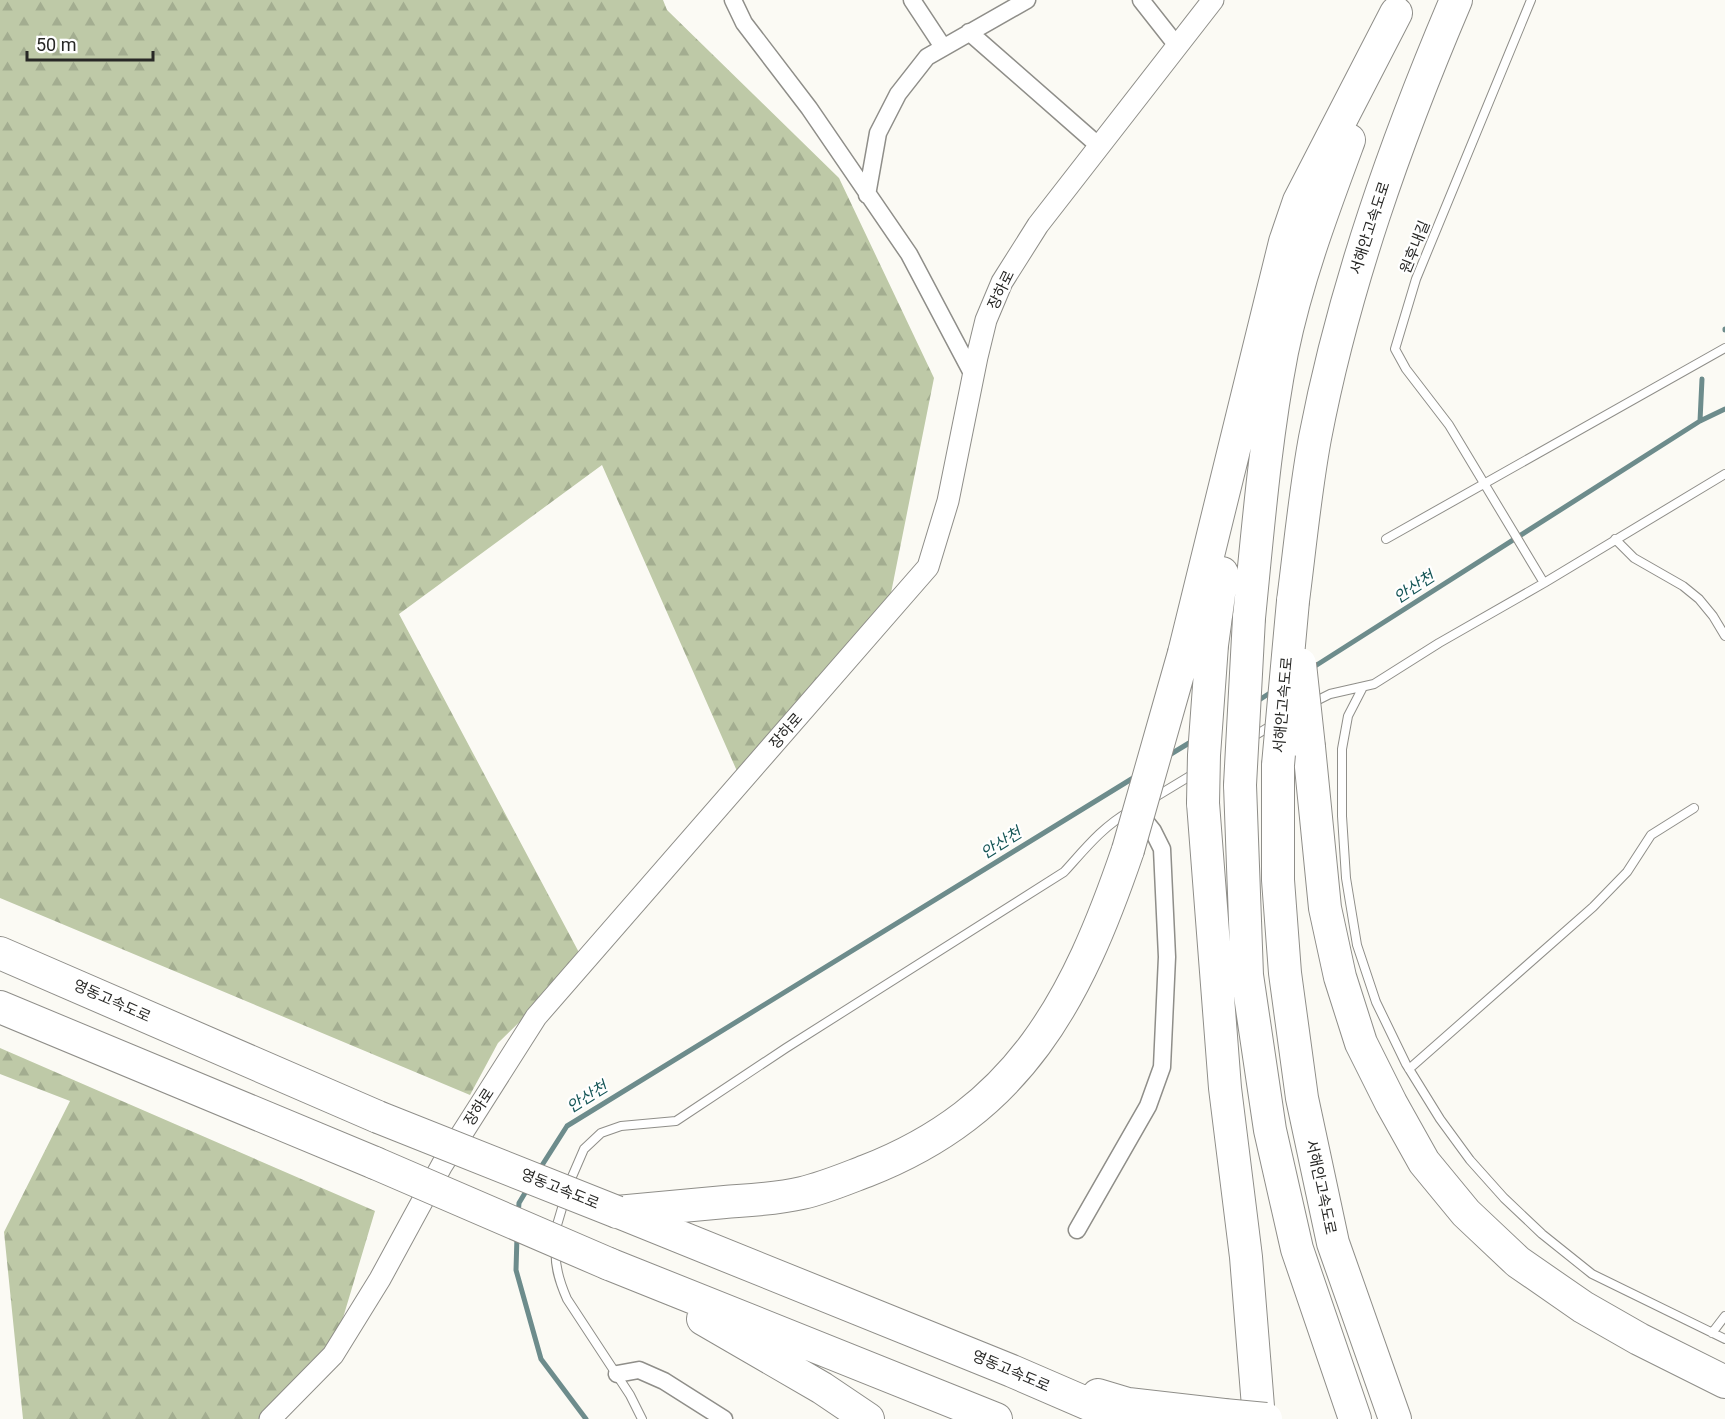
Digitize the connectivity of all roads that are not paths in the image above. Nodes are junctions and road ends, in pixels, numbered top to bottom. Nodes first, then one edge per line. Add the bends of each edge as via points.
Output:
1 (733, 0) edge
2 (912, 0) edge
3 (1027, 0) edge
4 (1141, 0) edge
5 (1213, 0) edge
6 (1456, 0) edge
7 (1531, 0) edge
8 (1399, 7) edge
9 (969, 32) junction
10 (943, 47) junction
11 (1178, 47) junction
12 (1099, 146) junction
13 (867, 195) junction
14 (1295, 254) junction
15 (1725, 348) edge
16 (973, 375) junction
17 (1725, 474) edge
18 (1486, 488) junction
19 (1386, 539) dead end
20 (1615, 539) junction
21 (1542, 580) junction
22 (1293, 601) junction
23 (1725, 636) edge
24 (1198, 649) junction
25 (1363, 687) junction
26 (1299, 710) dead end
27 (1288, 715) dead end
28 (1228, 753) dead end
29 (1218, 759) dead end
30 (1135, 808) junction
31 (1694, 808) dead end
32 (0, 953) edge
33 (0, 1007) edge
34 (1409, 1069) junction
35 (617, 1212) junction
36 (1077, 1230) dead end
37 (609, 1264) junction
38 (1725, 1316) edge
39 (1712, 1333) junction
40 (1725, 1339) edge
41 (1012, 1371) junction
42 (616, 1374) junction
43 (1725, 1382) edge
44 (270, 1419) edge
45 (642, 1419) edge
46 (724, 1419) edge
47 (868, 1419) edge
48 (996, 1419) edge
49 (1123, 1419) edge
50 (1259, 1419) edge
51 (1266, 1419) edge
52 (1354, 1419) edge
53 (1395, 1419) edge

1 - 13 street via 744,23
2 - 10 street
3 - 9 street
4 - 11 street
5 - 11 street, 장하로
6 - 22 highway, 서해안고속도로 via 1391,164 1341,326 1315,439
7 - 18 lane, 원후내길 via 1416,279 1395,349 1449,425
8 - 14 highway via 1308,212
9 - 10 street
9 - 12 street
10 - 13 street via 927,57 898,94 878,133
11 - 12 street, 장하로
12 - 16 street, 장하로 via 1038,225 1002,282 986,320
13 - 16 street via 909,254
14 - 24 highway
14 - 52 highway, bridge via 1264,460 1249,618 1240,785 1247,975 1270,1130 1297,1249
15 - 18 lane
16 - 44 street, 장하로 via 948,501 927,567 537,1017 442,1165 380,1280 333,1355
17 - 20 lane
18 - 19 lane
18 - 21 lane
20 - 21 lane
20 - 23 lane via 1634,558 1699,599
21 - 25 lane via 1374,684
22 - 43 highway, bridge via 1325,909 1340,977 1362,1043 1391,1103 1424,1162 1466,1213 1518,1262 1639,1339
22 - 53 highway, 서해안고속도로, bridge via 1278,765 1278,880 1285,973 1302,1098 1333,1243
24 - 35 highway, bridge via 1088,956 1041,1038 975,1110 932,1141 887,1163 802,1193
24 - 50 highway, bridge via 1203,803 1225,1088 1246,1257
25 - 26 lane via 1329,694
25 - 34 lane via 1348,716 1342,749 1346,878 1357,945 1376,1002
27 - 28 lane
29 - 30 lane
30 - 36 street via 1161,849 1167,957 1162,1067 1148,1106
30 - 42 lane via 1093,838 1064,872 676,1121 621,1126 601,1133 584,1149 557,1225 555,1257 567,1299
31 - 34 lane via 1651,835 1627,872 1593,906
32 - 35 highway, 영동고속도로, bridge via 378,1117
33 - 37 highway, bridge
34 - 39 lane via 1470,1160 1542,1234 1592,1274
35 - 41 highway, 영동고속도로
37 - 47 highway
37 - 48 highway
38 - 39 lane
39 - 40 lane
41 - 49 highway, 영동고속도로
41 - 51 highway, bridge via 1128,1404
42 - 45 lane
42 - 46 street via 639,1370

